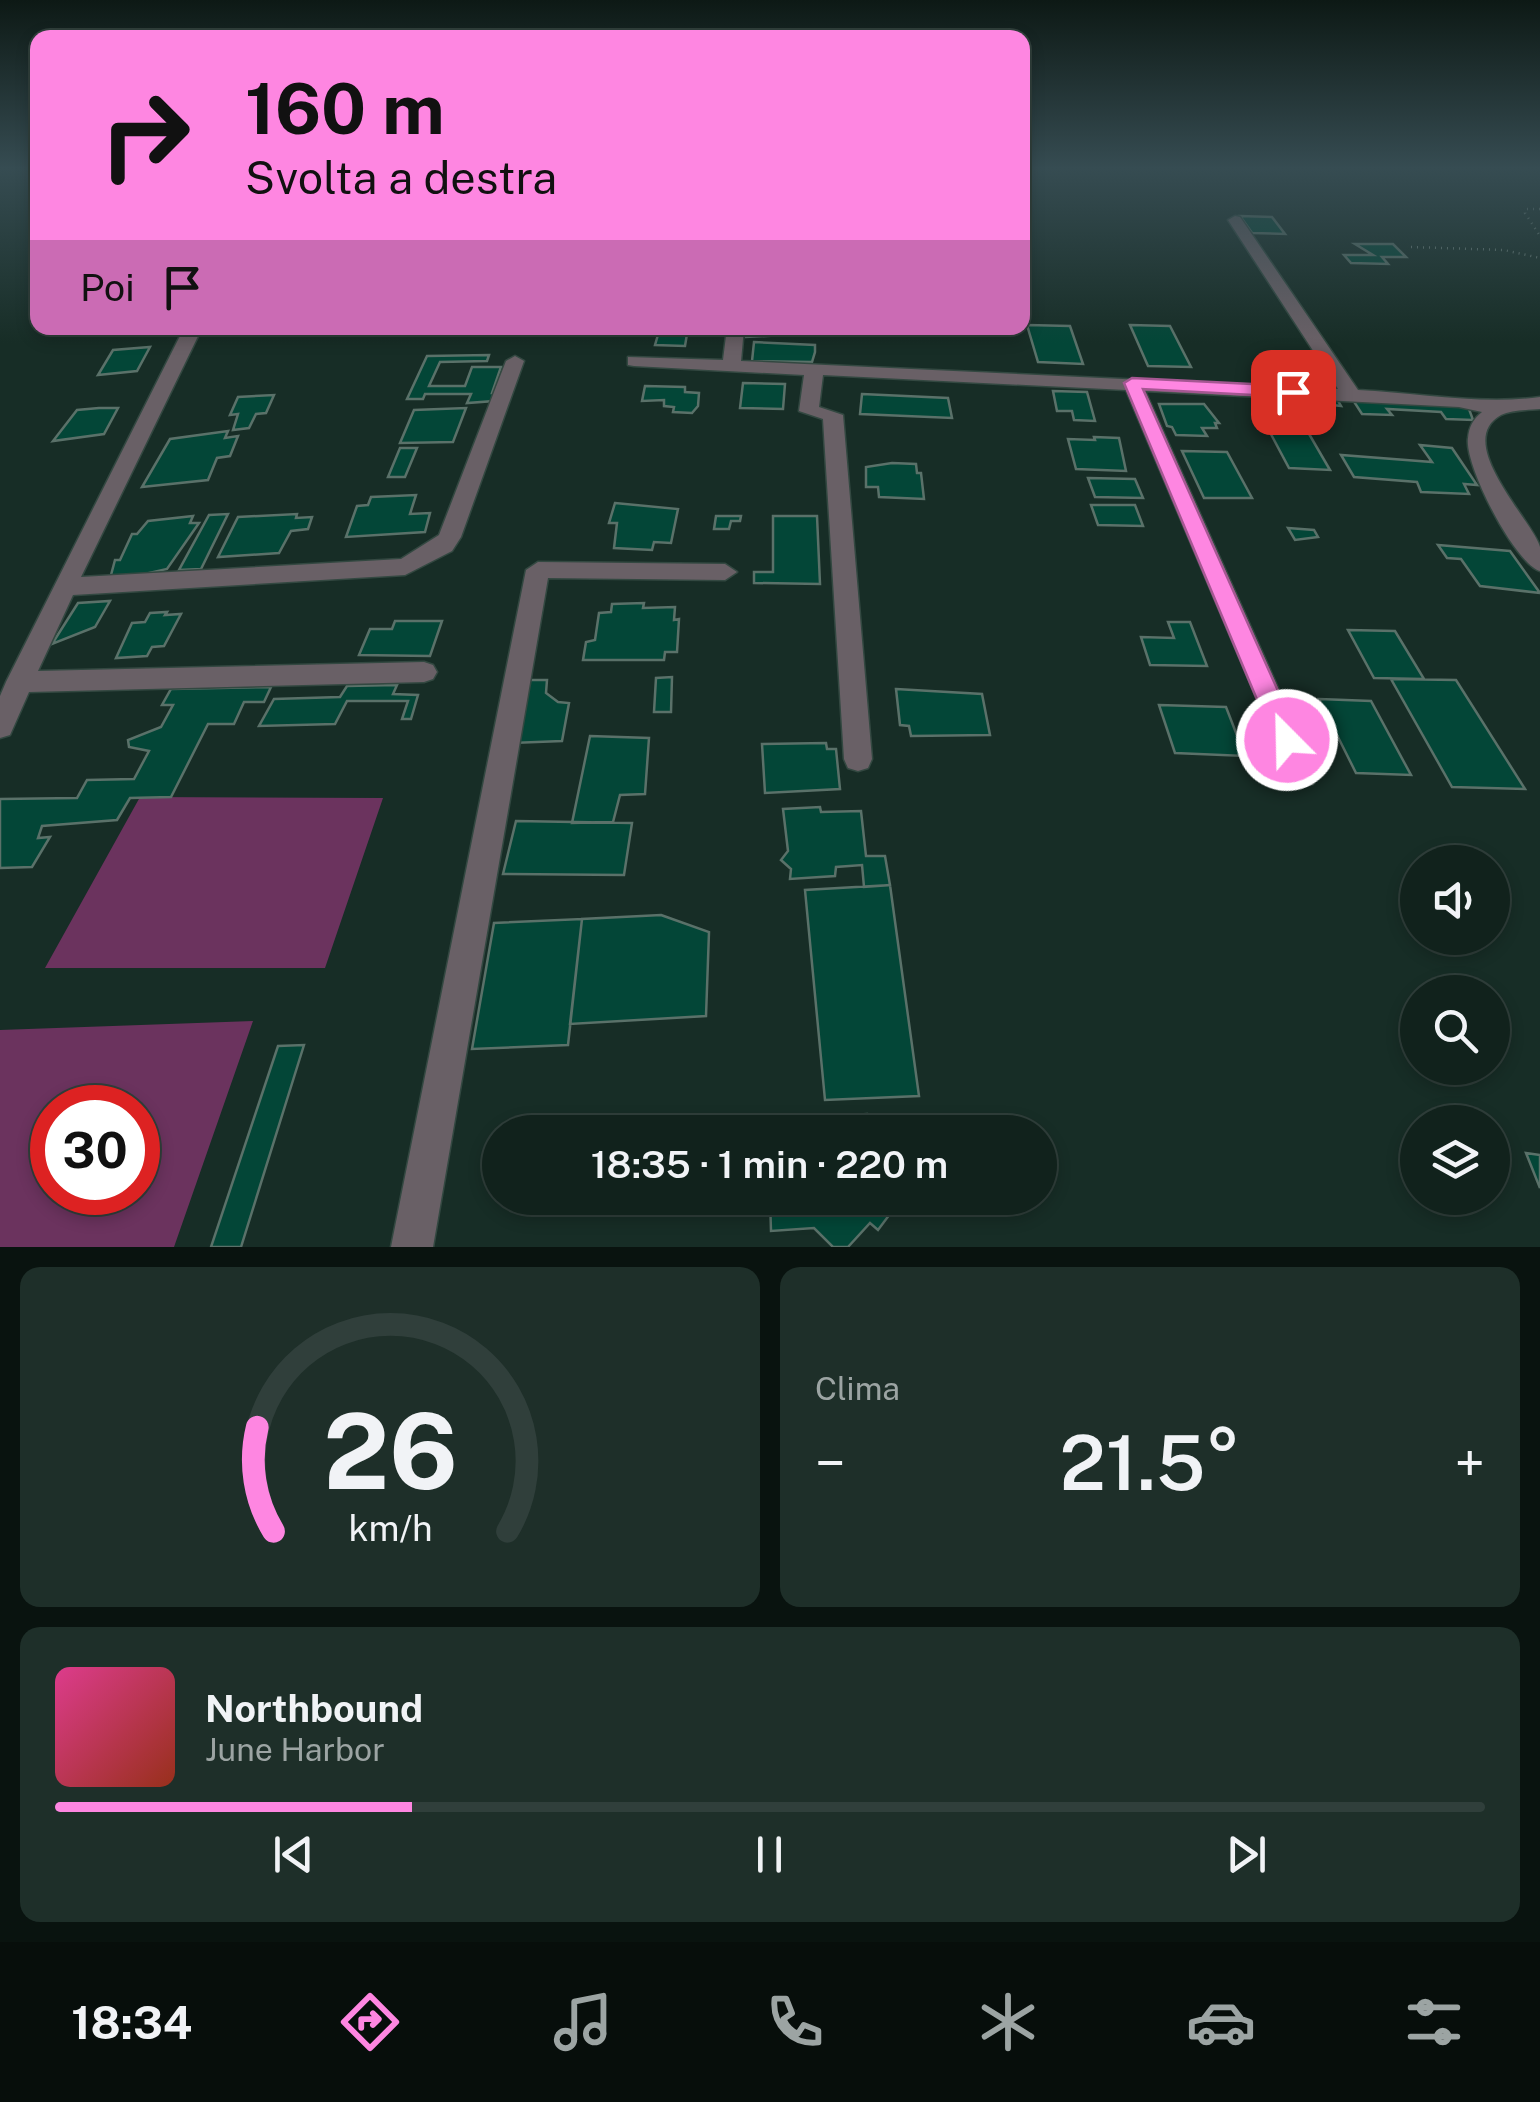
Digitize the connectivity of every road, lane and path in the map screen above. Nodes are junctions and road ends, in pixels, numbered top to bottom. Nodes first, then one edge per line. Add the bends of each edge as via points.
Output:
1 (1238, 226) edge
2 (1411, 246) dead end
3 (1540, 258) edge
4 (190, 335) edge
5 (735, 335) edge
6 (514, 361) dead end
7 (634, 361) dead end
8 (731, 365) junction
9 (814, 370) junction
10 (1132, 383) junction
11 (1352, 395) junction
12 (1540, 403) edge
13 (1496, 409) junction
14 (1540, 563) edge
15 (724, 572) dead end
16 (64, 587) junction
17 (424, 672) dead end
18 (19, 682) junction
19 (0, 727) edge
20 (858, 759) dead end
21 (1303, 775) dead end
22 (412, 1247) edge

1 - 11 street
2 - 3 path
4 - 16 street
5 - 8 street
6 - 16 street via 450,537 404,566
7 - 8 street
8 - 9 street
9 - 10 street
9 - 20 street via 809,411 833,415
10 - 11 street
10 - 21 street
11 - 13 street
12 - 13 street
13 - 14 street via 1477,428 1481,467
15 - 22 street via 538,570
16 - 18 street
17 - 18 street
18 - 19 street

